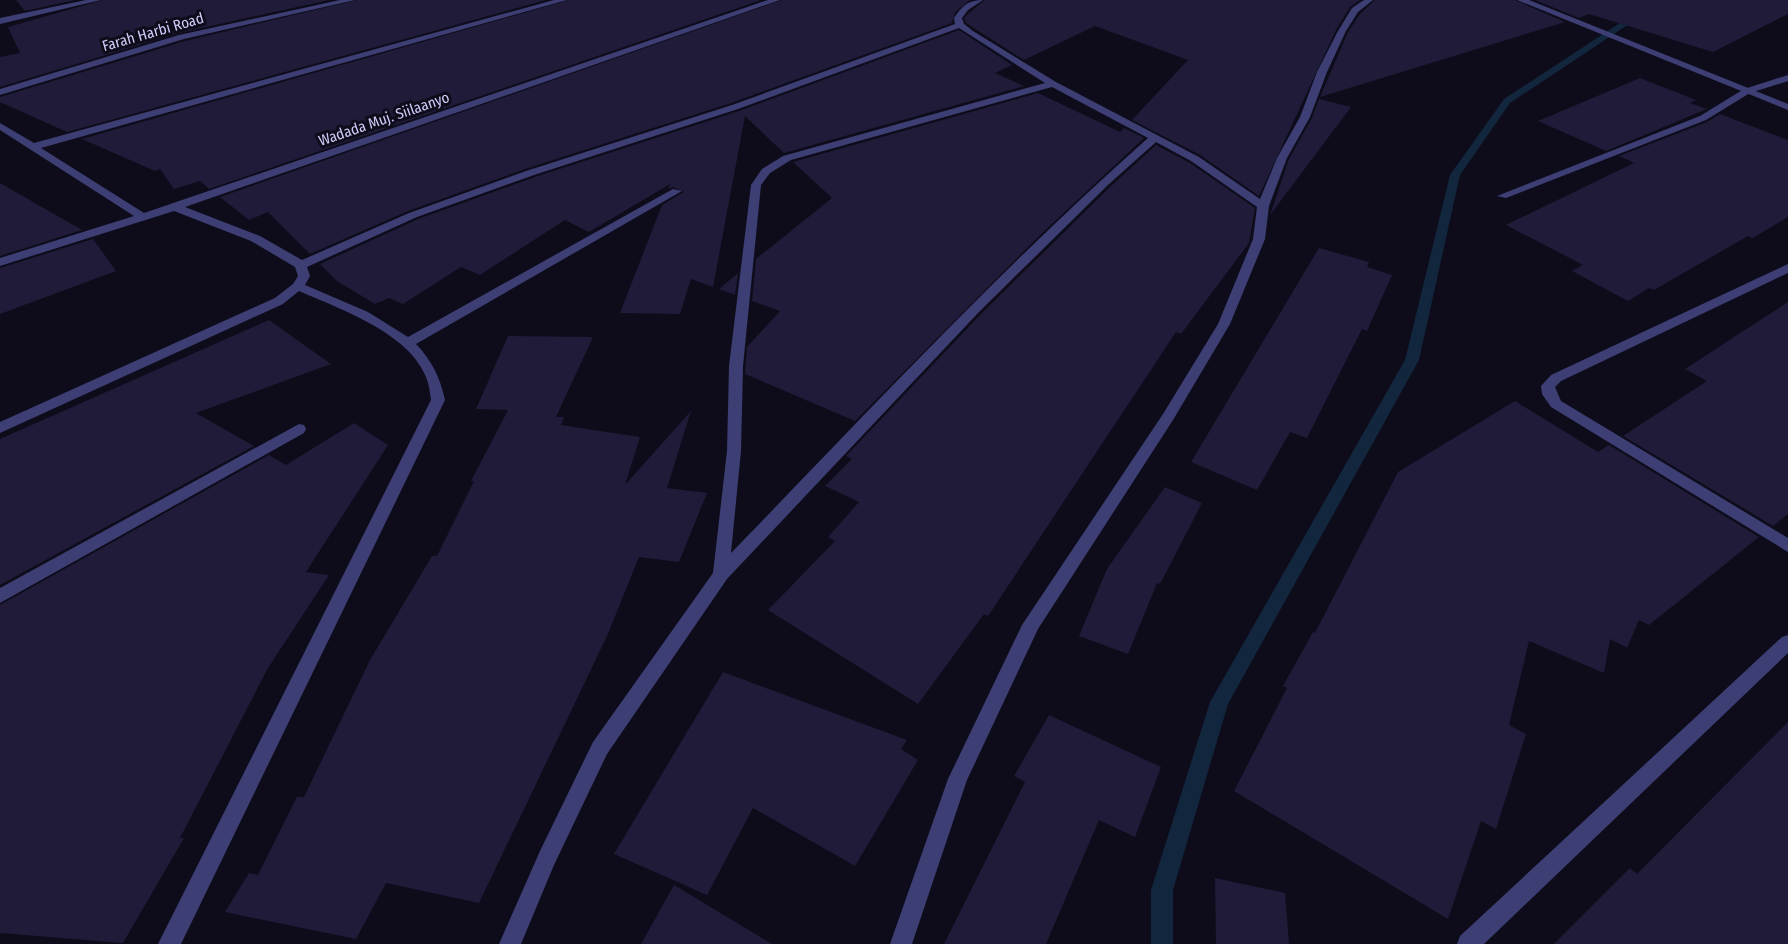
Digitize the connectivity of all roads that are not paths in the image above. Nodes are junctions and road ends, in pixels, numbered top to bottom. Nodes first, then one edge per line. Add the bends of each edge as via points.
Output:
1 (97, 0) edge
2 (351, 0) edge
3 (563, 0) edge
4 (776, 0) edge
5 (979, 0) edge
6 (1369, 0) edge
7 (1521, 0) edge
8 (0, 21) edge
9 (960, 25) junction
10 (1788, 78) edge
11 (1053, 84) junction
12 (1747, 91) junction
13 (0, 92) edge
14 (1788, 107) edge
15 (0, 126) edge
16 (1155, 138) junction
17 (33, 147) junction
18 (677, 191) dead end
19 (1502, 196) dead end
20 (1263, 206) junction
21 (174, 207) junction
22 (143, 217) junction
23 (0, 262) edge
24 (301, 265) junction
25 (1788, 268) edge
26 (298, 286) junction
27 (408, 342) junction
28 (0, 428) edge
29 (299, 429) dead end
30 (1788, 546) edge
31 (721, 574) junction
32 (0, 596) edge
33 (1788, 642) edge
34 (169, 944) edge
35 (510, 944) edge
36 (901, 944) edge
37 (1468, 944) edge

1 - 8 street
2 - 13 street, Farah Harbi Road via 201,32
3 - 17 street
4 - 21 street, Wadada Muj. Siilaanyo
5 - 9 street via 965,8 958,18
6 - 20 street via 1355,10 1342,31
7 - 12 street via 1584,22
9 - 11 street
9 - 24 street via 735,107 530,173 434,208
10 - 12 street
11 - 16 street
11 - 31 street via 787,158 766,171 756,185 736,366 734,451
12 - 14 street
12 - 19 street via 1703,118
15 - 17 street
16 - 20 street via 1195,159
16 - 31 street via 975,309
17 - 22 street
18 - 27 street
20 - 36 street via 1259,239 1224,324 1168,417 1031,625 958,779
21 - 22 street, Wadada Muj. Siilaanyo
21 - 24 street via 248,233
22 - 23 street, Wadada Muj. Siilaanyo
24 - 26 street via 304,276
25 - 30 street via 1556,378 1548,386 1556,404
26 - 27 street via 387,327
26 - 28 street via 279,301
27 - 34 street via 437,385 438,400
29 - 32 street
31 - 35 street via 600,748
33 - 37 street

